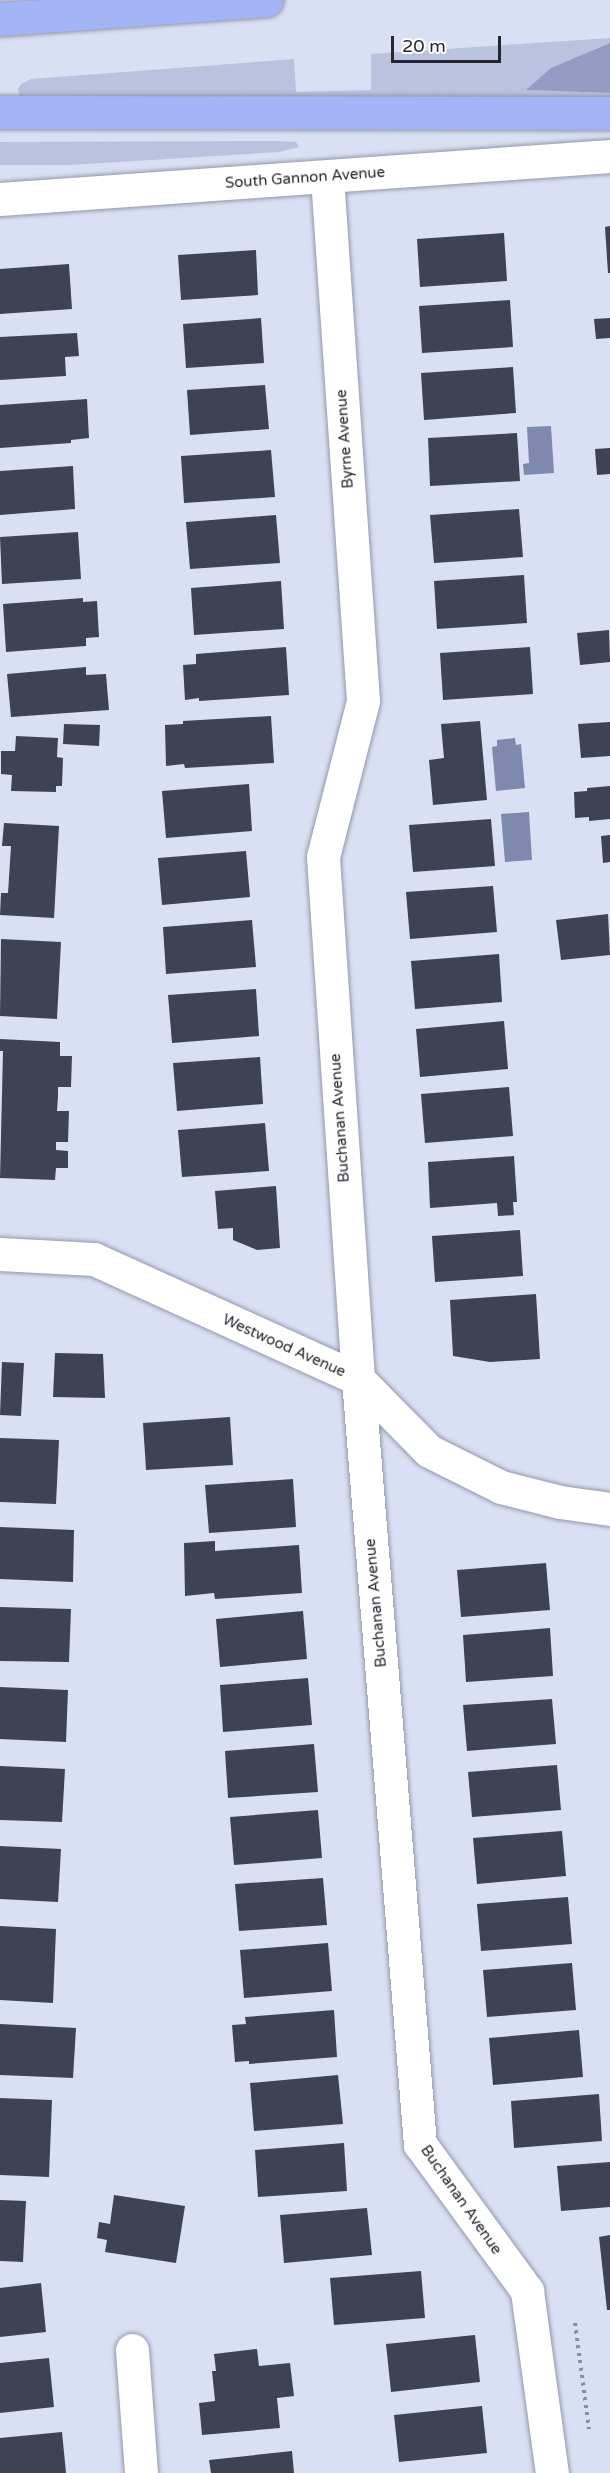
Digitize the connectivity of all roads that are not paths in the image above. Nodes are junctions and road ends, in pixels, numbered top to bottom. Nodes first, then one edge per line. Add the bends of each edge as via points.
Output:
1 (266, 0) edge
2 (0, 19) edge
3 (0, 112) edge
4 (610, 113) edge
5 (610, 156) edge
6 (327, 177) junction
7 (0, 199) edge
8 (363, 701) joint
9 (0, 1254) edge
10 (358, 1379) junction
11 (610, 1509) edge
12 (132, 2350) dead end
13 (141, 2473) edge
14 (552, 2473) edge

1 - 2 highway
3 - 4 highway
5 - 6 street, South Gannon Avenue
6 - 7 street, South Gannon Avenue
6 - 8 street, Byrne Avenue
8 - 10 street, Buchanan Avenue via 323,857
9 - 10 street, Westwood Avenue via 94,1259
10 - 11 street, Westwood Avenue via 429,1451 501,1487 560,1502
10 - 14 street, Buchanan Avenue via 420,2144 527,2291
12 - 13 street

